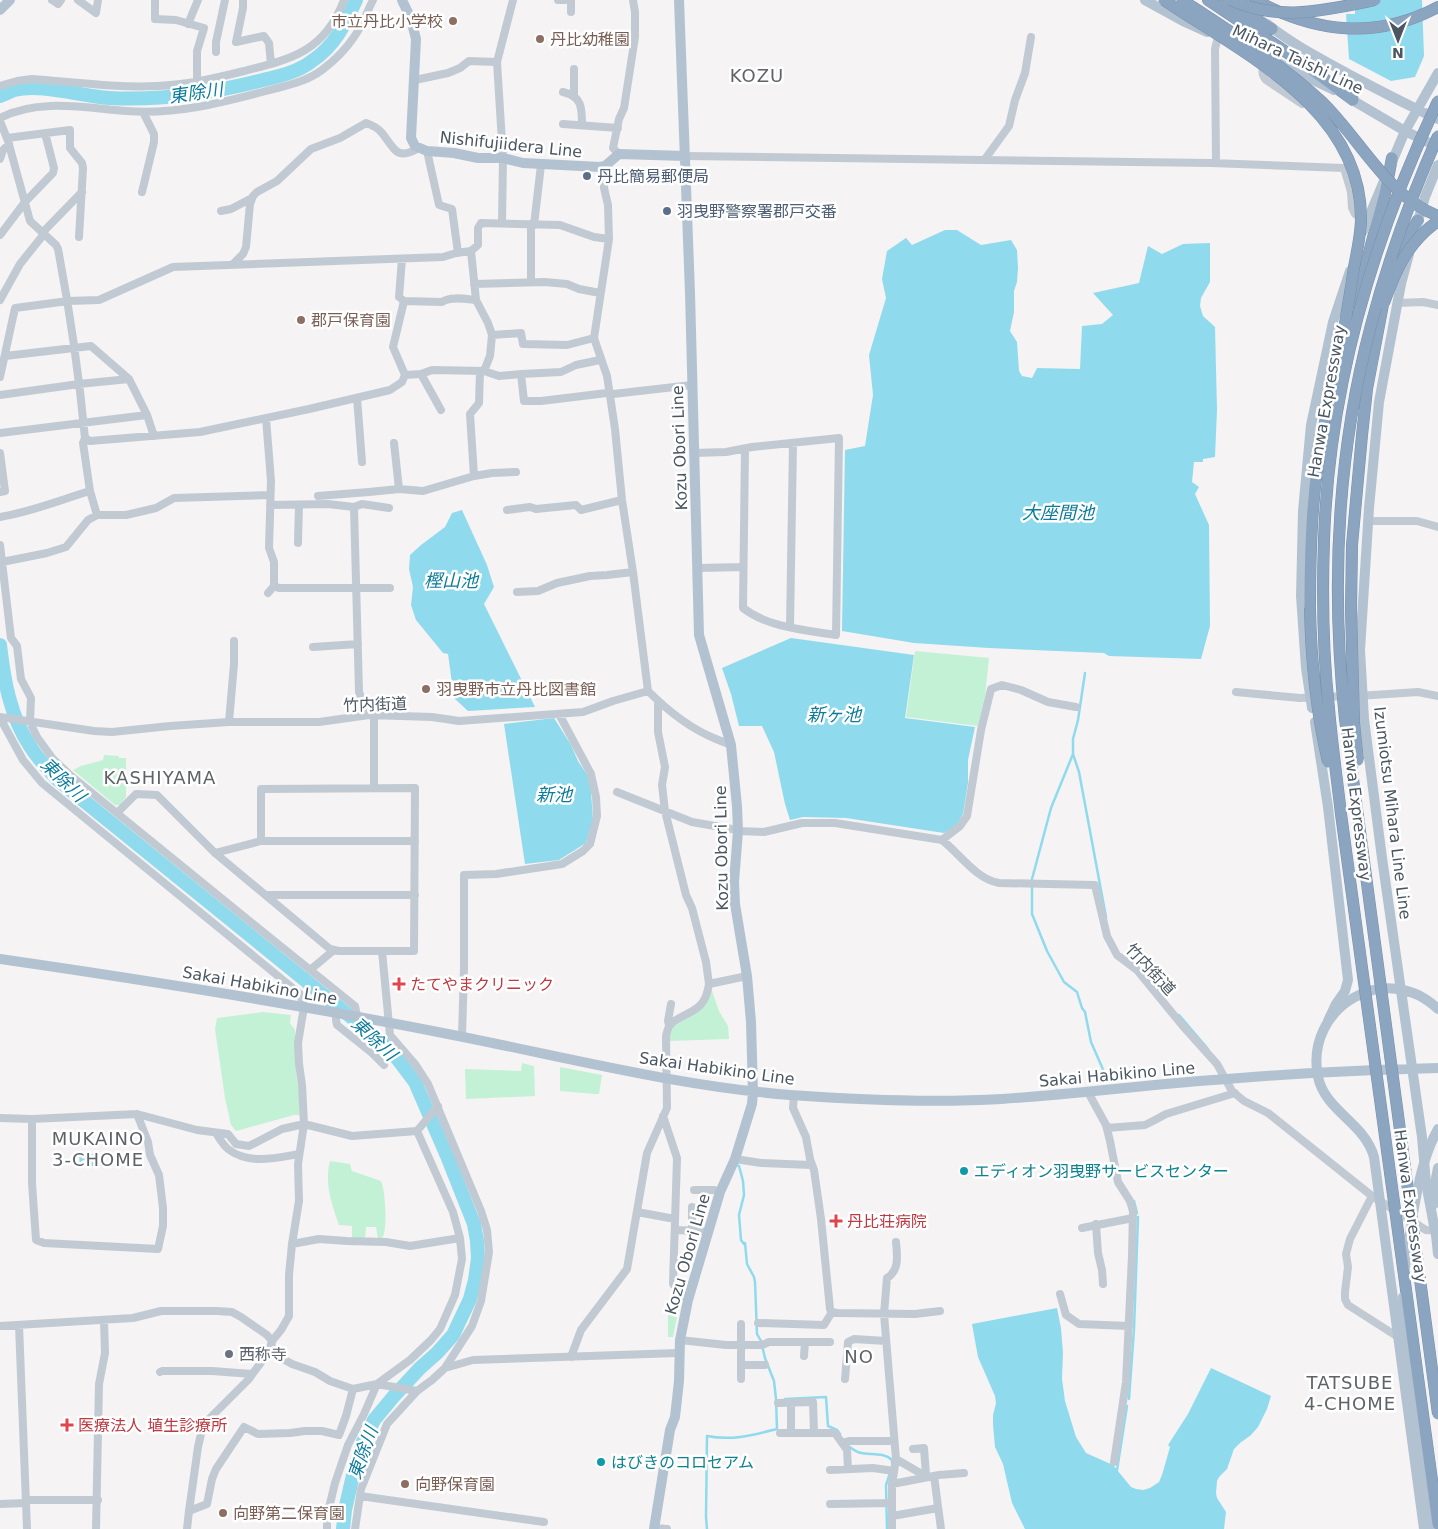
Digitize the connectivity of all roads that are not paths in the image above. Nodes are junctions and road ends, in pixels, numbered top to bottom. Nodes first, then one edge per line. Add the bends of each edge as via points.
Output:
1 (10, 0) edge
2 (52, 0) edge
3 (61, 0) edge
4 (78, 0) edge
5 (98, 0) edge
6 (155, 0) edge
7 (188, 0) edge
8 (225, 0) edge
9 (243, 0) edge
10 (344, 0) edge
11 (373, 0) edge
12 (402, 0) edge
13 (513, 0) edge
14 (558, 0) edge
15 (565, 0) edge
16 (571, 0) edge
17 (633, 0) edge
18 (679, 0) edge
19 (1145, 0) edge
20 (1164, 0) edge
21 (1182, 0) edge
22 (1208, 0) edge
23 (1225, 0) edge
24 (1232, 0) edge
25 (1237, 0) edge
26 (1255, 0) edge
27 (1375, 0) edge
28 (198, 1) edge
29 (1438, 6) edge
30 (0, 10) edge
31 (571, 12) dead end
32 (188, 24) junction
33 (1272, 28) junction
34 (1218, 37) junction
35 (1031, 38) dead end
36 (216, 52) dead end
37 (1267, 58) junction
38 (496, 62) junction
39 (271, 64) junction
40 (574, 69) dead end
41 (1438, 73) edge
42 (415, 80) junction
43 (198, 81) junction
44 (0, 86) edge
45 (563, 92) dead end
46 (574, 95) junction
47 (1353, 100) junction
48 (1438, 101) edge
49 (1417, 110) junction
50 (143, 112) junction
51 (0, 119) edge
52 (1438, 119) edge
53 (563, 124) dead end
54 (582, 125) junction
55 (618, 128) junction
56 (1405, 130) junction
57 (45, 133) junction
58 (1438, 136) edge
59 (8, 141) junction
60 (1438, 147) edge
61 (423, 150) junction
62 (619, 154) junction
63 (685, 156) junction
64 (503, 158) junction
65 (1392, 158) junction
66 (0, 159) edge
67 (985, 159) junction
68 (1216, 163) junction
69 (541, 164) junction
70 (1438, 165) edge
71 (605, 166) junction
72 (1344, 168) junction
73 (82, 192) junction
74 (142, 192) dead end
75 (252, 198) junction
76 (25, 202) junction
77 (221, 211) dead end
78 (1438, 216) edge
79 (1418, 220) junction
80 (1438, 220) edge
81 (1366, 222) junction
82 (502, 223) junction
83 (532, 224) junction
84 (43, 233) junction
85 (0, 235) edge
86 (79, 237) dead end
87 (609, 239) junction
88 (471, 251) junction
89 (458, 253) junction
90 (402, 259) junction
91 (233, 264) junction
92 (531, 282) junction
93 (474, 284) junction
94 (600, 293) junction
95 (0, 300) edge
96 (476, 300) junction
97 (68, 301) junction
98 (404, 301) junction
99 (1398, 303) junction
100 (1438, 305) edge
101 (492, 334) junction
102 (0, 335) edge
103 (8, 338) junction
104 (594, 338) junction
105 (74, 348) junction
106 (5, 356) junction
107 (600, 360) junction
108 (482, 371) junction
109 (421, 374) junction
110 (521, 374) junction
111 (405, 375) junction
112 (0, 377) edge
113 (129, 379) junction
114 (79, 384) junction
115 (692, 385) junction
116 (610, 394) junction
117 (0, 395) edge
118 (357, 398) junction
119 (441, 410) dead end
120 (147, 415) junction
121 (266, 418) junction
122 (84, 423) junction
123 (1334, 430) junction
124 (1349, 432) junction
125 (0, 433) edge
126 (154, 436) junction
127 (85, 438) junction
128 (394, 443) dead end
129 (792, 443) junction
130 (745, 449) junction
131 (0, 453) edge
132 (694, 453) junction
133 (362, 462) dead end
134 (516, 472) dead end
135 (474, 476) junction
136 (399, 489) junction
137 (90, 491) junction
138 (0, 492) edge
139 (270, 495) junction
140 (318, 496) dead end
141 (622, 500) junction
142 (270, 505) junction
143 (299, 505) junction
144 (354, 507) junction
145 (389, 508) dead end
146 (507, 510) dead end
147 (97, 516) junction
148 (0, 517) edge
149 (1368, 521) junction
150 (1438, 527) edge
151 (298, 543) dead end
152 (0, 545) edge
153 (2, 562) junction
154 (744, 567) junction
155 (698, 568) junction
156 (633, 572) junction
157 (274, 586) junction
158 (390, 588) dead end
159 (355, 589) junction
160 (518, 592) dead end
161 (268, 594) dead end
162 (790, 627) junction
163 (234, 641) dead end
164 (358, 644) junction
165 (313, 647) dead end
166 (648, 692) junction
167 (1236, 692) dead end
168 (1363, 696) junction
169 (1438, 696) edge
170 (1311, 697) junction
171 (658, 701) junction
172 (1076, 707) dead end
173 (559, 714) junction
174 (372, 716) junction
175 (1, 718) edge
176 (28, 721) junction
177 (229, 722) junction
178 (731, 745) junction
179 (374, 788) junction
180 (617, 792) dead end
181 (665, 811) junction
182 (117, 813) junction
183 (1341, 814) junction
184 (738, 831) junction
185 (942, 840) junction
186 (261, 841) junction
187 (415, 841) junction
188 (215, 853) junction
189 (1368, 890) junction
190 (266, 895) junction
191 (415, 895) junction
192 (334, 950) junction
193 (382, 951) junction
194 (0, 959) edge
195 (310, 970) junction
196 (747, 976) junction
197 (709, 984) junction
198 (1401, 990) junction
199 (671, 1004) dead end
200 (304, 1007) junction
201 (1438, 1009) edge
202 (360, 1014) junction
203 (336, 1016) junction
204 (1328, 1021) junction
205 (388, 1022) junction
206 (669, 1025) junction
207 (462, 1036) junction
208 (384, 1065) dead end
209 (1412, 1068) junction
210 (1438, 1068) edge
211 (1317, 1073) junction
212 (666, 1078) junction
213 (1225, 1079) junction
214 (754, 1092) junction
215 (1088, 1092) junction
216 (1235, 1093) junction
217 (794, 1095) junction
218 (438, 1106) junction
219 (137, 1114) junction
220 (663, 1116) junction
221 (0, 1118) edge
222 (32, 1119) junction
223 (304, 1124) junction
224 (1107, 1128) junction
225 (1438, 1129) edge
226 (417, 1131) junction
227 (216, 1133) junction
228 (299, 1154) junction
229 (735, 1159) junction
230 (812, 1165) junction
231 (1438, 1168) edge
232 (694, 1190) dead end
233 (720, 1192) junction
234 (1376, 1199) junction
235 (692, 1207) dead end
236 (637, 1212) junction
237 (675, 1218) junction
238 (1133, 1218) junction
239 (1096, 1224) junction
240 (1082, 1228) dead end
241 (675, 1230) junction
242 (692, 1231) junction
243 (1436, 1231) edge
244 (708, 1234) junction
245 (460, 1238) junction
246 (896, 1242) dead end
247 (292, 1244) junction
248 (1438, 1254) edge
249 (1103, 1284) dead end
250 (1060, 1294) dead end
251 (688, 1300) junction
252 (940, 1310) dead end
253 (832, 1312) junction
254 (884, 1314) junction
255 (104, 1320) junction
256 (758, 1323) dead end
257 (741, 1324) dead end
258 (19, 1325) junction
259 (0, 1326) edge
260 (1129, 1326) junction
261 (1398, 1337) junction
262 (680, 1340) junction
263 (272, 1341) junction
264 (886, 1341) junction
265 (805, 1342) junction
266 (830, 1342) dead end
267 (741, 1344) junction
268 (678, 1353) junction
269 (804, 1356) dead end
270 (571, 1357) junction
271 (741, 1365) junction
272 (765, 1365) dead end
273 (445, 1368) junction
274 (160, 1372) dead end
275 (252, 1374) junction
276 (845, 1378) dead end
277 (741, 1379) dead end
278 (377, 1384) junction
279 (353, 1389) junction
280 (417, 1391) junction
281 (791, 1402) junction
282 (778, 1403) dead end
283 (1438, 1414) edge
284 (780, 1433) dead end
285 (791, 1433) junction
286 (814, 1433) junction
287 (894, 1441) junction
288 (842, 1443) junction
289 (913, 1449) dead end
290 (896, 1459) junction
291 (1114, 1462) dead end
292 (848, 1469) junction
293 (830, 1470) dead end
294 (894, 1470) junction
295 (964, 1473) dead end
296 (929, 1476) junction
297 (892, 1484) junction
298 (360, 1496) junction
299 (98, 1500) junction
300 (26, 1502) junction
301 (892, 1503) junction
302 (0, 1504) edge
303 (830, 1504) dead end
304 (938, 1508) junction
305 (189, 1511) junction
306 (892, 1516) junction
307 (544, 1522) dead end
308 (1438, 1524) edge
309 (654, 1528) edge
310 (27, 1529) edge
311 (96, 1529) edge
312 (187, 1529) edge
313 (327, 1529) edge
314 (355, 1529) edge
315 (667, 1529) edge
316 (892, 1529) edge
317 (941, 1529) edge
318 (1424, 1529) edge
319 (1431, 1529) edge

1 - 30 main road
2 - 3 street via 58,4
4 - 5 street via 96,13
6 - 32 street via 155,19
7 - 28 street
8 - 36 street
9 - 39 street via 236,42 264,36 269,43
10 - 39 street via 334,23 313,44 299,54
11 - 50 street via 354,37 342,52 302,82 181,110
12 - 42 main road, Nishifujiidera Line via 416,39
13 - 38 street
14 - 15 street
16 - 31 street
17 - 55 street via 635,37
18 - 63 main road
19 - 34 main road, Mihara Taishi Line
20 - 123 highway, bridge via 1261,63 1296,91 1328,124 1350,162 1358,190 1361,220 1340,359
21 - 78 highway, bridge via 1306,87 1404,195
22 - 47 highway
23 - 33 highway
24 - 27 highway, bridge via 1266,11 1293,13
25 - 33 main road, Mihara Taishi Line
26 - 29 highway, bridge via 1291,17 1344,29 1395,24
28 - 32 street
32 - 43 street via 204,28 197,51
33 - 49 main road, Mihara Taishi Line via 1324,61
34 - 37 main road, Mihara Taishi Line
34 - 68 street via 1215,49
35 - 67 street via 1025,73 1009,126
37 - 47 main road, Mihara Taishi Line
37 - 72 street via 1262,76 1292,96 1319,121 1334,142
38 - 42 street via 469,61 448,73
38 - 64 street
39 - 43 street
40 - 46 street
41 - 49 main road
42 - 61 main road, Nishifujiidera Line via 411,138 412,143
43 - 44 street via 140,86 32,79
45 - 46 street
46 - 54 street via 582,111
47 - 56 main road, Mihara Taishi Line
48 - 123 highway, Hanwa Expressway, bridge via 1385,225 1356,323
49 - 52 main road, Mihara Taishi Line
49 - 56 main road
50 - 51 street via 31,106 12,111
50 - 74 street via 154,134 154,142
51 - 59 street
53 - 54 street
54 - 55 street
55 - 62 street via 614,148
56 - 60 main road, Mihara Taishi Line
56 - 65 main road
57 - 59 street
57 - 73 street via 70,130 70,148 83,168
57 - 76 street via 54,173
58 - 124 highway, Hanwa Expressway, bridge via 1400,228 1385,276
59 - 66 street
59 - 76 street
61 - 64 main road, Nishifujiidera Line
61 - 75 street via 397,153 381,132 366,123 311,150 277,181 256,192
61 - 89 street via 439,205 452,208
62 - 63 main road
62 - 71 main road, Nishifujiidera Line
63 - 67 street
63 - 115 main road, Kozu Obori Line
64 - 69 main road, Nishifujiidera Line via 523,164
64 - 82 street
65 - 81 main road
65 - 183 highway, bridge via 1324,425 1312,520 1310,608 1313,672 1322,737
67 - 68 street
68 - 72 street
69 - 71 main road, Nishifujiidera Line
69 - 83 street
70 - 79 main road, Izumiotsu Mihara Line Line
71 - 87 street
72 - 81 street via 1352,208
73 - 84 street
73 - 86 street
75 - 77 street
75 - 91 street via 246,247
76 - 84 street via 30,221
76 - 85 street
79 - 99 main road, Izumiotsu Mihara Line Line
79 - 189 highway, bridge via 1403,245 1387,288 1367,389 1354,512 1351,609 1354,723
80 - 124 highway, bridge via 1408,249 1396,274 1372,341
81 - 170 main road via 1333,322 1311,425 1300,596
82 - 83 street
82 - 88 street via 481,222 478,245
83 - 87 street via 560,225
83 - 92 street
84 - 95 street via 20,264
84 - 97 street via 58,249
87 - 94 street
88 - 89 street
88 - 93 street
89 - 90 street
90 - 91 street
90 - 98 street via 399,296
91 - 97 street via 173,266 99,300
92 - 93 street
92 - 94 street via 566,284
93 - 96 street
94 - 104 street
96 - 98 street
96 - 101 street
97 - 103 street via 16,308
97 - 105 street
98 - 111 street via 393,347
99 - 100 street
99 - 149 main road, Izumiotsu Mihara Line Line via 1379,402
101 - 104 street via 521,333 523,344 566,345
101 - 108 street via 490,356
102 - 103 street
103 - 106 street
104 - 107 street
105 - 106 street
105 - 113 street via 91,346
105 - 114 street
106 - 112 street
107 - 110 street via 561,372
107 - 116 street
108 - 109 street via 432,370
108 - 110 street via 499,376
108 - 135 street via 479,403 470,414
109 - 111 street
109 - 119 street
110 - 116 street via 524,401
111 - 118 street via 402,382 390,390
113 - 114 street
113 - 120 street
114 - 117 street
114 - 122 street
115 - 116 street
115 - 132 main road, Kozu Obori Line
116 - 141 street
118 - 121 street
118 - 133 street
120 - 122 street
120 - 126 street
121 - 126 street via 200,432
121 - 139 street
122 - 125 street
122 - 127 street
123 - 183 highway, Hanwa Expressway, bridge via 1324,538 1323,597 1329,709
124 - 189 highway, Hanwa Expressway, bridge via 1339,539 1339,650
126 - 127 street via 90,441
127 - 137 street
128 - 136 street
129 - 130 street
129 - 162 street
129 - 162 street via 839,438 836,635
130 - 132 street
130 - 154 street
131 - 138 street via 5,491
132 - 155 main road, Kozu Obori Line
134 - 135 street
135 - 136 street via 423,491
136 - 140 street
137 - 147 street
137 - 148 street
139 - 142 street
139 - 147 street via 174,498 156,508 126,515
141 - 146 street via 581,510 576,505
141 - 156 street
142 - 143 street
142 - 157 street via 269,548 274,562
143 - 144 street
143 - 151 street
144 - 145 street via 362,504
144 - 159 street
147 - 153 street via 88,520 66,547
149 - 150 street via 1417,521
149 - 168 main road, Izumiotsu Mihara Line Line via 1360,650
152 - 153 street
153 - 176 street via 11,638 16,646 22,679 31,698
154 - 155 street
154 - 162 street via 744,608 773,624
155 - 178 main road, Kozu Obori Line via 699,635
156 - 160 street via 590,576 538,591
156 - 166 street
157 - 159 street
157 - 161 street
158 - 159 street
159 - 164 street
163 - 177 street
164 - 165 street
164 - 174 street via 359,692
166 - 171 street
166 - 173 street, 竹内街道 via 613,700 583,712
167 - 170 street
168 - 169 street via 1418,692
168 - 170 street
168 - 198 main road, Izumiotsu Mihara Line Line via 1380,848
170 - 204 main road via 1328,807 1348,980
171 - 178 street via 690,725
171 - 181 street via 658,732 665,767 662,785
172 - 185 street via 1048,702 1002,685 991,689 966,816 960,826
173 - 174 street, 竹内街道 via 460,721
173 - 207 street via 591,774 597,806 592,838 584,851 562,864 496,874 464,875
174 - 177 street, 竹内街道 via 319,722
174 - 179 street
175 - 176 street, 竹内街道
175 - 200 street via 23,760 42,783 300,994
176 - 177 street, 竹内街道 via 112,732
176 - 182 street via 53,758
178 - 184 main road, Kozu Obori Line
179 - 186 street via 261,789
179 - 187 street via 415,788
180 - 181 street
181 - 184 street via 692,822
181 - 197 street via 706,962
182 - 188 street via 136,794 157,795
182 - 195 street
183 - 308 highway, Hanwa Expressway, bridge
184 - 185 street via 764,832 802,823 835,822
184 - 196 main road, Kozu Obori Line via 735,904
185 - 213 street, 竹内街道 via 991,882 1095,885 1106,936 1117,956 1137,970 1217,1064
186 - 187 street
186 - 188 street
187 - 191 street
188 - 190 street
189 - 283 highway, Hanwa Expressway, bridge
190 - 191 street
190 - 192 street
191 - 193 street via 414,951
192 - 193 street
192 - 195 street
193 - 205 street
194 - 200 main road, Sakai Habikino Line
195 - 202 street via 355,1006
196 - 197 street
196 - 214 main road, Kozu Obori Line
197 - 206 street via 701,1005
198 - 201 main road via 1422,997
198 - 204 main road via 1375,990 1356,996 1343,1004
198 - 209 main road, Izumiotsu Mihara Line Line
199 - 206 street
200 - 203 main road, Sakai Habikino Line
200 - 223 street via 298,1043
202 - 203 main road, Sakai Habikino Line
202 - 205 main road, Sakai Habikino Line
203 - 208 street via 337,1025
204 - 211 main road via 1318,1048
205 - 207 main road, Sakai Habikino Line
205 - 218 street via 390,1035 415,1064
206 - 212 street
207 - 212 main road, Sakai Habikino Line
209 - 210 main road, Sakai Habikino Line
209 - 211 main road, Sakai Habikino Line
209 - 243 main road, Izumiotsu Mihara Line Line via 1426,1183
211 - 213 main road, Sakai Habikino Line
211 - 234 main road via 1325,1094 1369,1144 1374,1157
212 - 214 main road, Sakai Habikino Line
212 - 220 street via 667,1108
213 - 215 main road, Sakai Habikino Line
213 - 216 street, 竹内街道
214 - 217 main road, Sakai Habikino Line
214 - 229 main road, Kozu Obori Line
215 - 217 main road, Sakai Habikino Line via 940,1100
215 - 224 street
216 - 224 street via 1166,1114 1145,1124
216 - 234 street, 竹内街道 via 1268,1113
217 - 230 street via 793,1108 806,1137
218 - 226 street
218 - 273 street via 481,1211 489,1252 481,1301 472,1326
219 - 222 street
219 - 222 street via 159,1175 163,1226 158,1249 36,1240
219 - 227 street
220 - 236 street via 648,1153
220 - 237 street via 677,1158
221 - 222 street
223 - 226 street via 352,1136
223 - 227 street via 282,1129 249,1146 236,1144 228,1134
223 - 228 street
224 - 238 street via 1117,1179 1130,1201
225 - 319 main road, bridge via 1417,1192 1403,1293 1404,1332
226 - 245 street via 453,1212
227 - 228 street via 227,1148 256,1159
228 - 247 street via 299,1201
229 - 230 street
229 - 233 main road, Kozu Obori Line
230 - 253 street
231 - 243 main road via 1434,1193
232 - 233 street
233 - 244 main road, Kozu Obori Line
234 - 243 street, 竹内街道 via 1421,1227
234 - 261 main road
234 - 261 street via 1350,1239 1346,1254 1345,1299 1348,1305
235 - 242 street
236 - 237 street
236 - 270 street via 627,1269 581,1330
237 - 241 street
238 - 239 street
238 - 260 street
239 - 240 street
239 - 249 street
241 - 242 street
241 - 251 street via 673,1284
242 - 244 street
243 - 248 main road
244 - 251 main road, Kozu Obori Line
245 - 247 street via 410,1246 319,1239
245 - 278 street via 462,1259 455,1295 440,1329 410,1360
246 - 254 street via 897,1266 887,1278
247 - 263 street via 289,1316
250 - 260 street via 1066,1315 1080,1324
251 - 262 main road, Kozu Obori Line
252 - 254 street
253 - 254 street
253 - 256 street via 824,1324
254 - 264 street
255 - 258 street
255 - 263 street via 133,1318 161,1311 218,1310 232,1312
255 - 299 street via 106,1353 99,1384
257 - 267 street
258 - 259 street
258 - 300 street
260 - 291 street via 1124,1398
261 - 318 main road
262 - 267 street
262 - 268 main road, Kozu Obori Line
263 - 275 street via 269,1351
263 - 279 street via 271,1352
264 - 276 street via 844,1340
264 - 287 street
265 - 266 street
265 - 267 street
265 - 269 street
267 - 271 street
268 - 270 street
268 - 309 main road, Kozu Obori Line via 675,1418 670,1430
270 - 273 street via 473,1360
271 - 272 street
271 - 277 street
273 - 280 street
274 - 275 street
275 - 305 street via 203,1425
278 - 279 street
278 - 280 street
278 - 313 street via 348,1445 335,1483
279 - 305 street via 339,1435 305,1431 258,1434 244,1427 216,1469 206,1504
280 - 298 street via 387,1424
281 - 282 street
281 - 285 street
281 - 286 street via 813,1402
284 - 285 street
285 - 286 street
286 - 288 street via 834,1433
287 - 288 street
287 - 290 street
288 - 292 street via 847,1450
289 - 296 street via 924,1448
290 - 294 street
290 - 296 street
292 - 293 street
292 - 294 street
294 - 297 street
295 - 296 street
296 - 297 street
296 - 304 street
297 - 301 street
298 - 307 street
298 - 314 street
299 - 300 street
299 - 311 street
300 - 302 street
300 - 310 street
301 - 303 street via 849,1500
301 - 306 street
304 - 306 street
304 - 317 street
305 - 312 street
306 - 316 street
309 - 315 street

